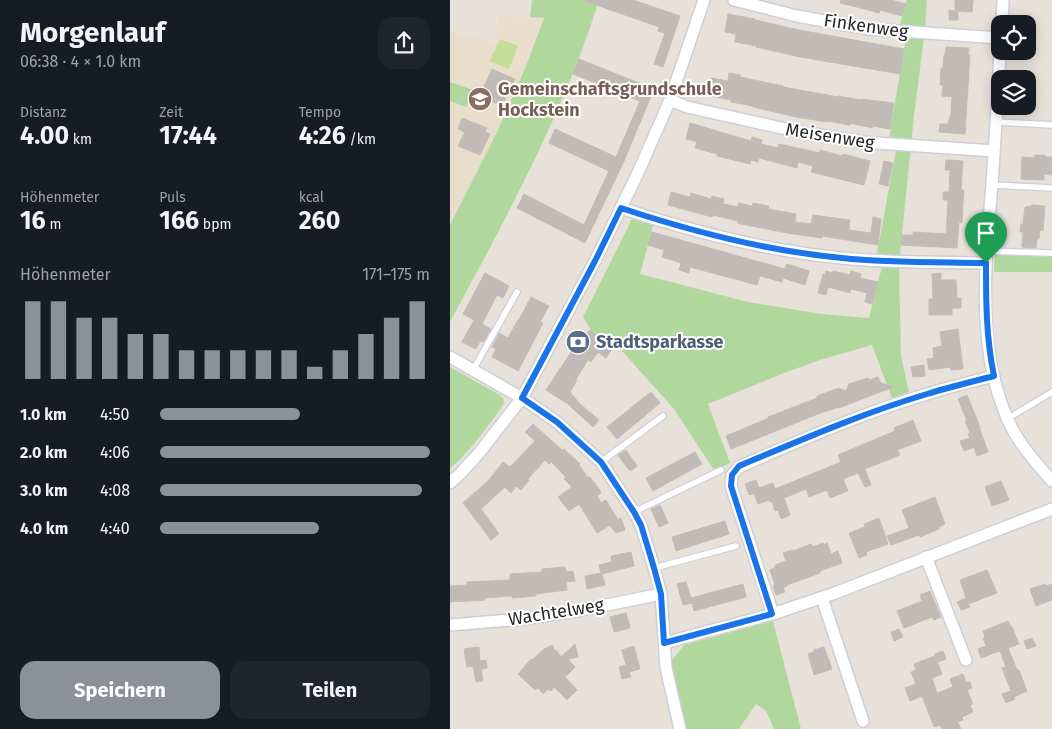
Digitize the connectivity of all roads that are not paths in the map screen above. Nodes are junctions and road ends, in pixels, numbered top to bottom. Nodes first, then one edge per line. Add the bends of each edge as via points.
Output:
1 (704, 0) edge
2 (734, 0) edge
3 (1003, 0) edge
4 (1002, 15) edge
5 (991, 37) edge
6 (999, 60) edge
7 (670, 100) junction
8 (996, 122) junction
9 (1052, 126) edge
10 (994, 151) junction
11 (992, 185) junction
12 (1052, 188) edge
13 (621, 208) junction
14 (986, 251) junction
15 (1052, 253) edge
16 (986, 263) junction
17 (517, 292) dead end
18 (450, 357) edge
19 (473, 370) junction
20 (994, 376) junction
21 (1052, 392) edge
22 (522, 398) junction
23 (663, 416) dead end
24 (1007, 419) junction
25 (601, 462) junction
26 (722, 470) dead end
27 (1052, 481) edge
28 (450, 482) edge
29 (1052, 509) edge
30 (634, 512) junction
31 (736, 546) dead end
32 (926, 557) junction
33 (654, 568) junction
34 (661, 594) junction
35 (822, 598) junction
36 (772, 614) junction
37 (450, 625) edge
38 (664, 643) junction
39 (966, 660) dead end
40 (864, 721) dead end
41 (680, 729) edge

1 - 7 street
2 - 5 street, Finkenweg via 869,29
3 - 4 street
6 - 8 street
7 - 10 street, Meisenweg via 687,107 852,141
7 - 13 street
8 - 9 lane
8 - 10 street
10 - 11 street
11 - 12 lane
11 - 14 street
13 - 16 street via 728,240 782,251 843,258
13 - 22 street
14 - 15 lane
14 - 16 street
16 - 20 street via 987,340
17 - 19 lane
18 - 19 street
19 - 22 street
20 - 24 street
20 - 36 street via 928,393 820,431 739,466 732,475 731,486
21 - 24 lane
22 - 25 street via 557,422
22 - 28 street via 479,453
23 - 25 lane
24 - 27 street via 1024,448
25 - 30 street
26 - 30 lane
29 - 32 street
30 - 33 street
31 - 33 lane
32 - 35 street
32 - 39 street
33 - 34 street
34 - 37 street, Wachtelweg via 524,619
34 - 38 street
35 - 36 street
35 - 40 street
36 - 38 street
38 - 41 street via 666,668

